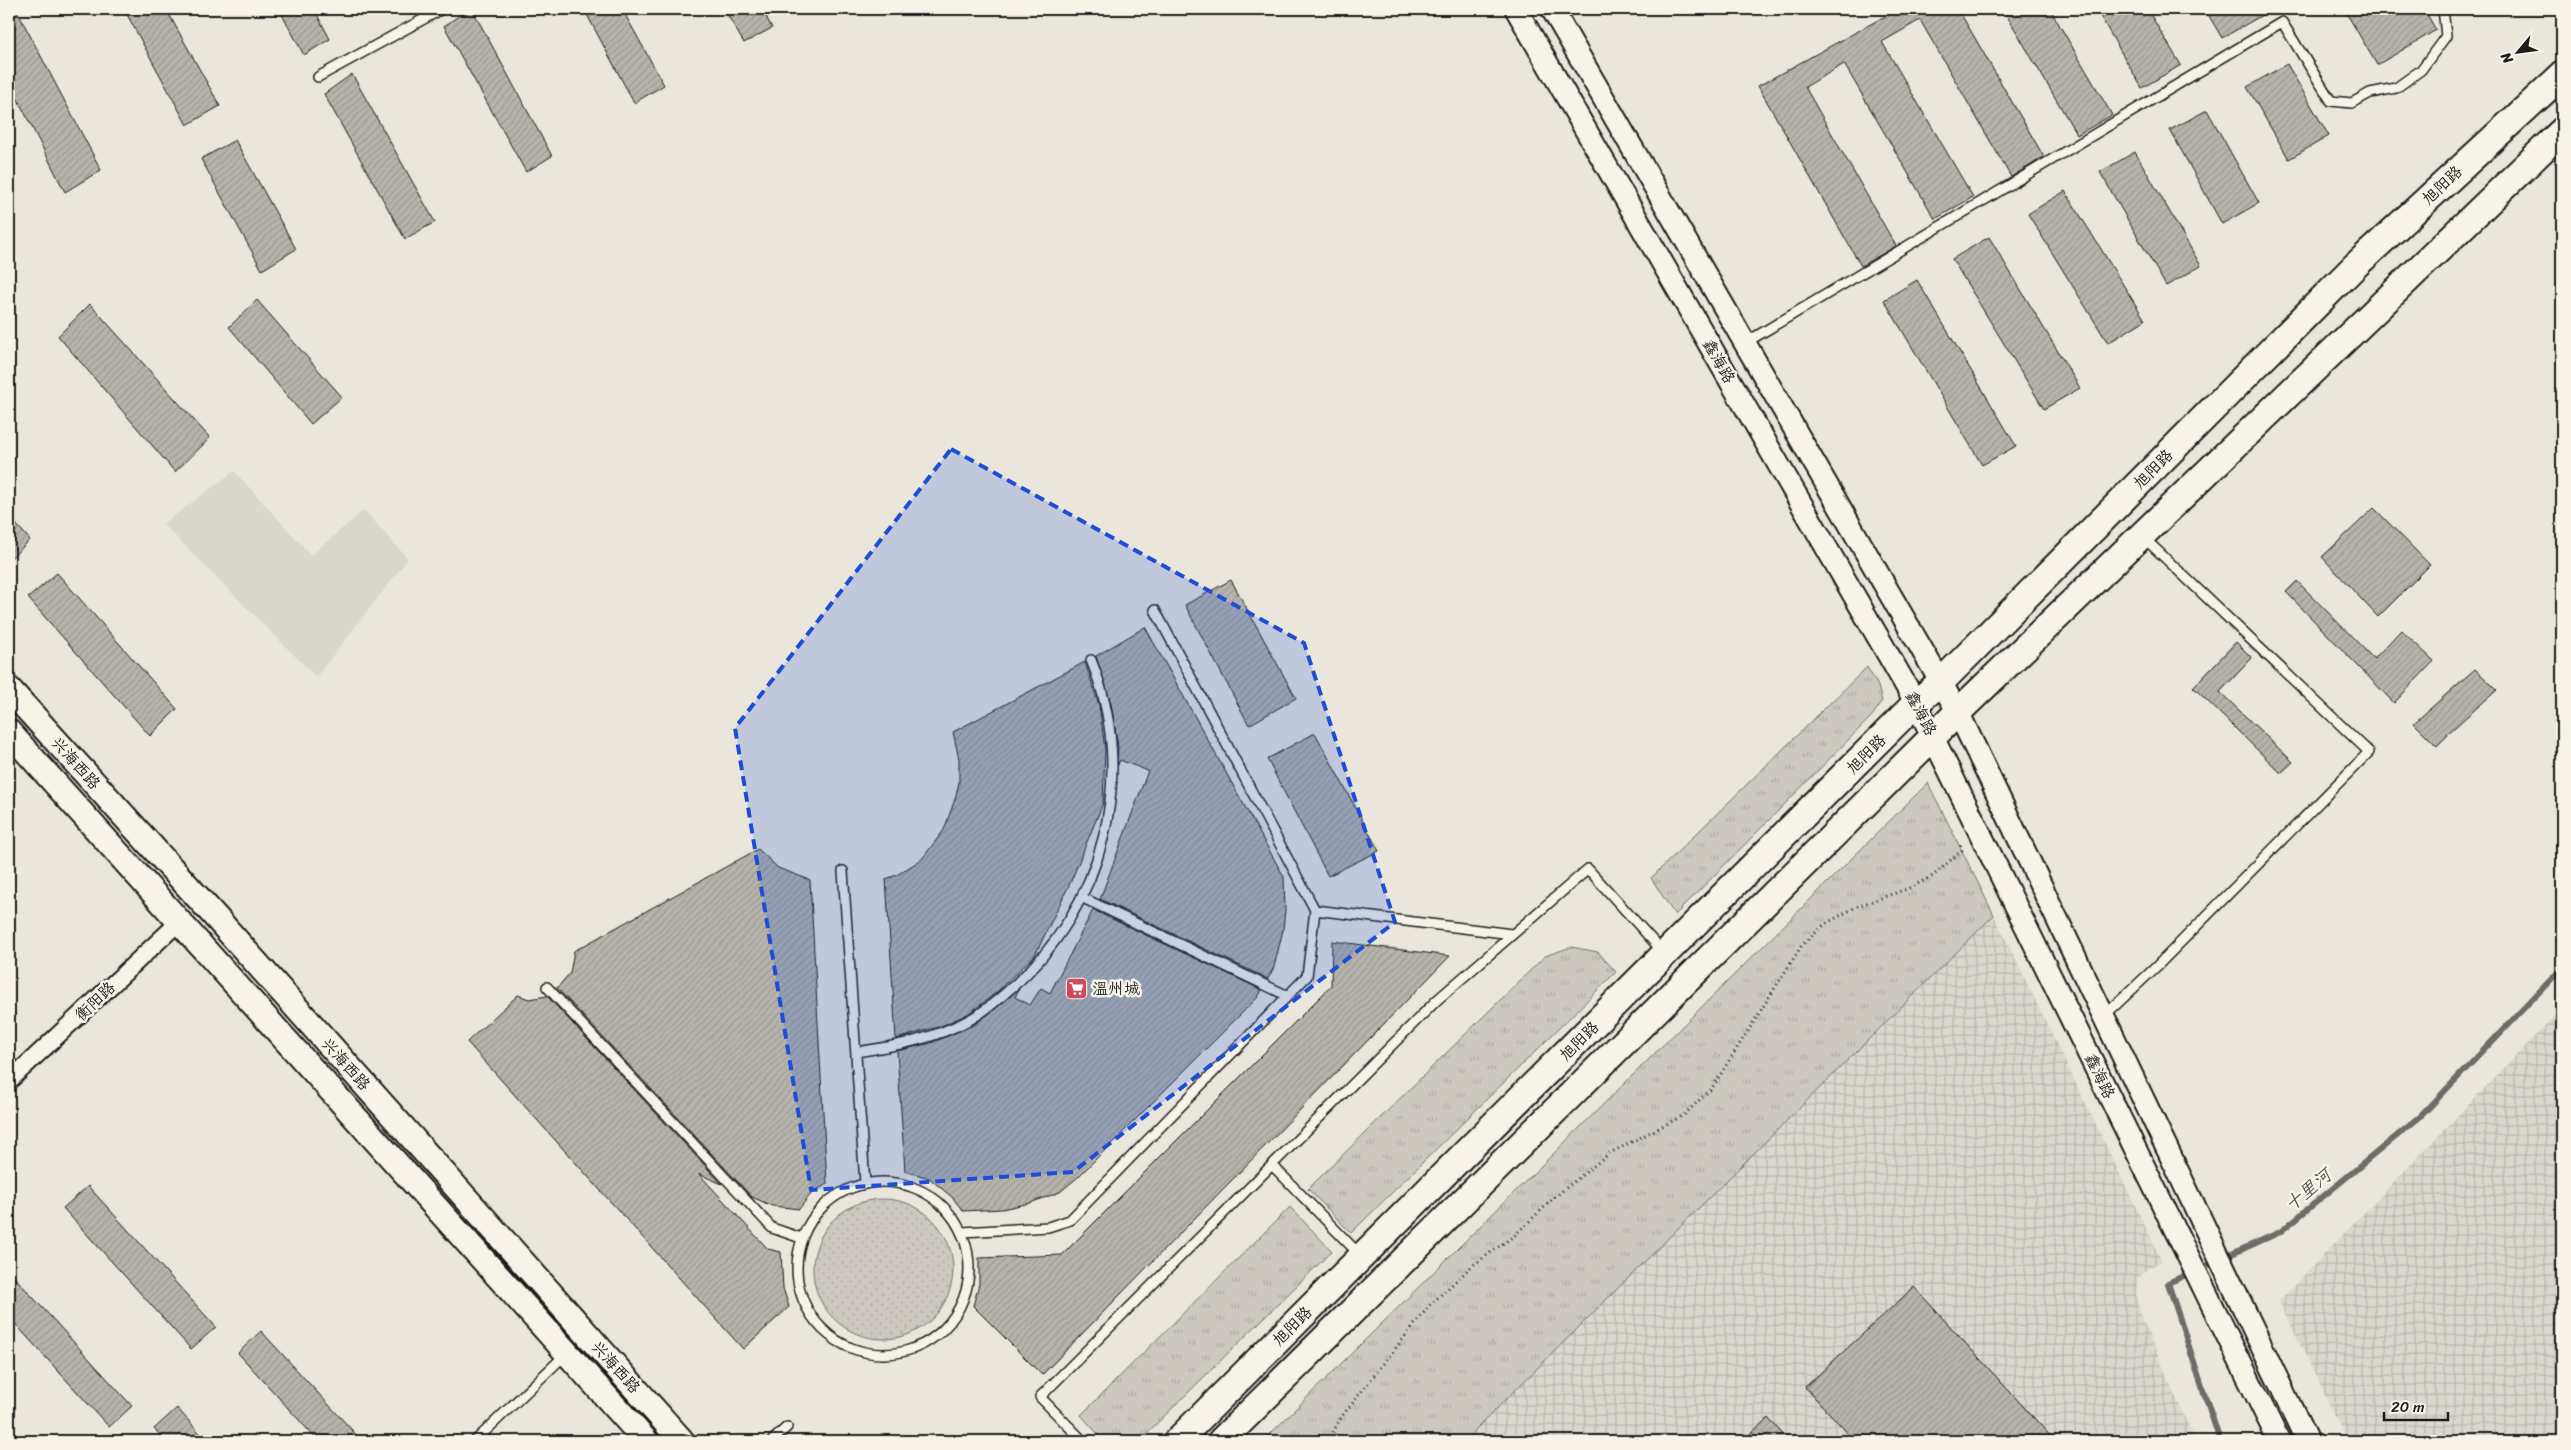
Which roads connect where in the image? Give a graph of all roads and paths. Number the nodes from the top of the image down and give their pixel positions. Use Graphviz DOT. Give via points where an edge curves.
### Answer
graph roads {
  1 [pos="442,9"];
  2 [pos="1516,9"];
  3 [pos="1552,9"];
  4 [pos="2443,9"];
  5 [pos="2562,75"];
  6 [pos="318,77"];
  7 [pos="2562,131"];
  8 [pos="2562,142"];
  9 [pos="2506,185"];
  10 [pos="1745,343"];
  11 [pos="2141,536"];
  12 [pos="1155,610"];
  13 [pos="1091,660"];
  14 [pos="1941,682"];
  15 [pos="9,690"];
  16 [pos="1916,703"];
  17 [pos="1958,712"];
  18 [pos="9,732"];
  19 [pos="1934,736"];
  20 [pos="1959,836"];
  21 [pos="843,871"];
  22 [pos="1083,898"];
  23 [pos="1315,910"];
  24 [pos="180,921"];
  25 [pos="1512,934"];
  26 [pos="1665,955"];
  27 [pos="547,987"];
  28 [pos="1288,996"];
  29 [pos="2104,1016"];
  30 [pos="856,1052"];
  31 [pos="9,1081"];
  32 [pos="1272,1165"];
  33 [pos="865,1182"];
  34 [pos="962,1232"];
  35 [pos="801,1238"];
  36 [pos="1362,1257"];
  37 [pos="567,1353"];
  38 [pos="787,1427"];
  39 [pos="475,1441"];
  40 [pos="646,1441"];
  41 [pos="682,1441"];
  42 [pos="772,1441"];
  43 [pos="1083,1441"];
  44 [pos="1177,1441"];
  45 [pos="1221,1441"];
  46 [pos="1328,1441"];
  47 [pos="2279,1441"];
  48 [pos="2307,1441"];
  1 -- 6 [label="lane"];
  2 -- 16 [label="street, 鑫海路"];
  3 -- 10 [label="street, 鑫海路"];
  4 -- 10 [label="lane" via="2446,36 2421,70 2396,88 2370,93 2352,103 2331,101 2282,22"];
  5 -- 14 [label="main road, 旭阳路" via="2356,265"];
  7 -- 9 [label="main road, 旭阳路"];
  8 -- 9 [label="main road"];
  9 -- 11 [label="main road, 旭阳路"];
  10 -- 14 [label="street, 鑫海路"];
  11 -- 17 [label="main road, 旭阳路"];
  11 -- 29 [label="lane" via="2369,752"];
  12 -- 23 [label="lane"];
  13 -- 22 [label="lane" via="1100,682 1113,765 1106,829"];
  14 -- 16 [label="main road, 旭阳路"];
  14 -- 17 [label="street, 鑫海路"];
  15 -- 41 [label="main road, 兴海西路"];
  16 -- 19 [label="street, 鑫海路"];
  16 -- 26 [label="main road, 旭阳路"];
  17 -- 19 [label="main road, 旭阳路"];
  17 -- 29 [label="street, 鑫海路"];
  18 -- 24 [label="main road, 兴海西路"];
  19 -- 45 [label="main road, 旭阳路"];
  19 -- 47 [label="street, 鑫海路"];
  20 -- 46 [label="path" via="1962,850 1933,876 1858,906 1825,924 1802,945 1712,1088 1684,1115 1610,1153 1514,1235 1472,1266 1430,1305 1342,1416"];
  21 -- 30 [label="lane"];
  22 -- 28 [label="lane"];
  22 -- 30 [label="lane" via="1043,959 973,1018 921,1040"];
  23 -- 25 [label="lane"];
  23 -- 28 [label="lane" via="1307,976"];
  24 -- 31 [label="street, 衡阳路"];
  24 -- 37 [label="main road, 兴海西路"];
  25 -- 26 [label="lane" via="1588,869"];
  25 -- 32 [label="lane" via="1436,1000"];
  26 -- 36 [label="main road, 旭阳路"];
  27 -- 35 [label="lane" via="772,1228"];
  28 -- 34 [label="lane" via="1070,1220 1048,1227"];
  29 -- 48 [label="street, 鑫海路"];
  30 -- 33 [label="lane"];
  32 -- 36 [label="lane"];
  32 -- 43 [label="lane" via="1040,1397"];
  33 -- 34 [label="lane" via="895,1182 923,1191 947,1209"];
  33 -- 35 [label="lane" via="838,1194 815,1213"];
  34 -- 35 [label="lane" via="969,1259 968,1287 958,1313 940,1334 917,1349 890,1355 863,1353 837,1343 815,1323 800,1297 796,1268"];
  36 -- 44 [label="main road, 旭阳路"];
  37 -- 39 [label="lane"];
  37 -- 40 [label="main road, 兴海西路"];
  38 -- 42 [label="lane"];
}
